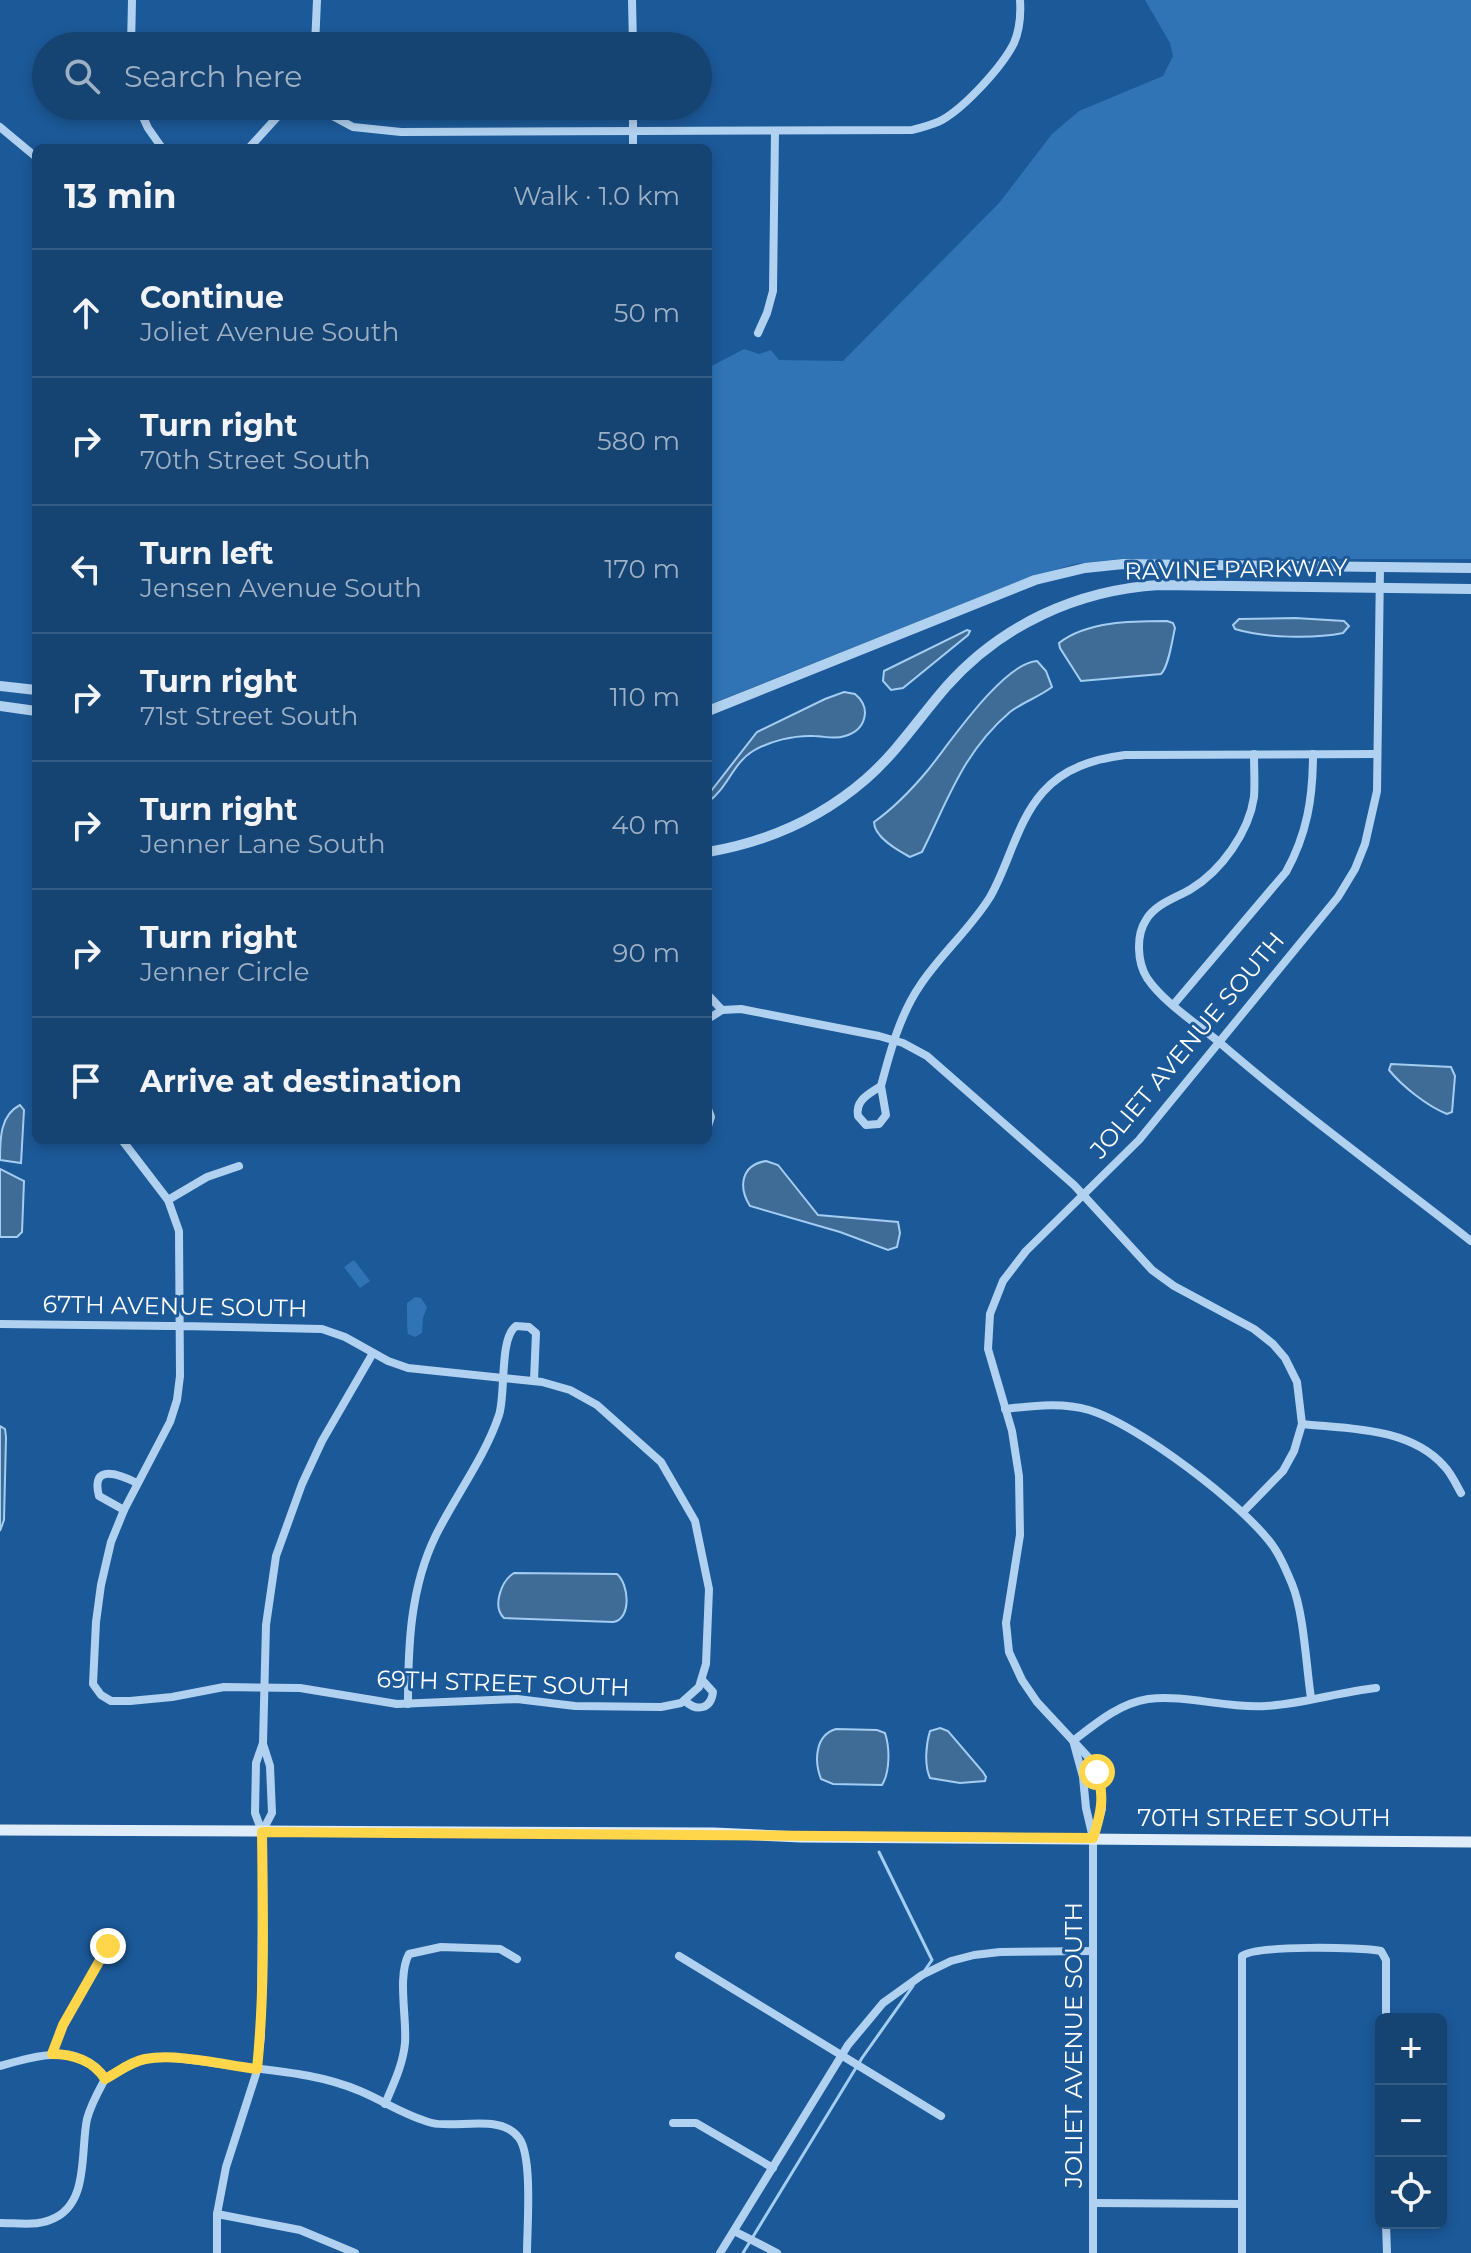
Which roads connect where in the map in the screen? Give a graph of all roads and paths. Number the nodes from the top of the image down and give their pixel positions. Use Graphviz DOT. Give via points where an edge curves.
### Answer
graph roads {
  1 [pos="132,0"];
  2 [pos="317,0"];
  3 [pos="632,0"];
  4 [pos="1020,0"];
  5 [pos="131,32"];
  6 [pos="316,32"];
  7 [pos="633,32"];
  8 [pos="144,120"];
  9 [pos="274,120"];
  10 [pos="336,120"];
  11 [pos="633,120"];
  12 [pos="0,127"];
  13 [pos="633,131"];
  14 [pos="775,131"];
  15 [pos="159,144"];
  16 [pos="253,144"];
  17 [pos="633,144"];
  18 [pos="32,154"];
  19 [pos="758,333"];
  20 [pos="1380,567"];
  21 [pos="1471,568"];
  22 [pos="1379,587"];
  23 [pos="1471,589"];
  24 [pos="0,686"];
  25 [pos="32,690"];
  26 [pos="0,706"];
  27 [pos="712,709"];
  28 [pos="32,710"];
  29 [pos="1254,754"];
  30 [pos="1313,754"];
  31 [pos="1377,754"];
  32 [pos="712,851"];
  33 [pos="712,999"];
  34 [pos="1174,1004"];
  35 [pos="722,1010"];
  36 [pos="712,1016"];
  37 [pos="895,1040"];
  38 [pos="1217,1041"];
  39 [pos="881,1086"];
  40 [pos="125,1144"];
  41 [pos="239,1166"];
  42 [pos="1083,1194"];
  43 [pos="168,1200"];
  44 [pos="1471,1241"];
  45 [pos="0,1324"];
  46 [pos="181,1326"];
  47 [pos="373,1353"];
  48 [pos="504,1377"];
  49 [pos="534,1380"];
  50 [pos="1005,1409"];
  51 [pos="1302,1424"];
  52 [pos="137,1483"];
  53 [pos="1461,1493"];
  54 [pos="124,1510"];
  55 [pos="1243,1512"];
  56 [pos="703,1681"];
  57 [pos="264,1687"];
  58 [pos="1376,1688"];
  59 [pos="1311,1698"];
  60 [pos="685,1701"];
  61 [pos="408,1704"];
  62 [pos="1073,1741"];
  63 [pos="263,1743"];
  64 [pos="0,1830"];
  65 [pos="262,1832"];
  66 [pos="1093,1838"];
  67 [pos="1471,1842"];
  68 [pos="108,1946"];
  69 [pos="1093,1951"];
  70 [pos="679,1956"];
  71 [pos="517,1959"];
  72 [pos="1386,2013"];
  73 [pos="52,2054"];
  74 [pos="841,2056"];
  75 [pos="0,2066"];
  76 [pos="257,2069"];
  77 [pos="105,2079"];
  78 [pos="385,2104"];
  79 [pos="941,2116"];
  80 [pos="673,2123"];
  81 [pos="773,2168"];
  82 [pos="1093,2203"];
  83 [pos="1242,2204"];
  84 [pos="217,2214"];
  85 [pos="0,2223"];
  86 [pos="1386,2229"];
  87 [pos="734,2231"];
  88 [pos="217,2253"];
  89 [pos="355,2253"];
  90 [pos="527,2253"];
  91 [pos="720,2253"];
  92 [pos="777,2253"];
  93 [pos="1093,2253"];
  94 [pos="1242,2253"];
  95 [pos="1387,2253"];
  1 -- 5 [label="street"];
  2 -- 6 [label="street"];
  3 -- 7 [label="street"];
  4 -- 14 [label="street" via="1013,45 983,83 940,121 897,131"];
  8 -- 15 [label="street"];
  9 -- 16 [label="street"];
  10 -- 13 [label="street" via="381,131"];
  11 -- 13 [label="street"];
  12 -- 18 [label="street"];
  13 -- 14 [label="street"];
  13 -- 17 [label="street"];
  14 -- 19 [label="street" via="773,291"];
  20 -- 21 [label="street, RAVINE PARKWAY"];
  20 -- 22 [label="street, JOLIET AVENUE SOUTH"];
  20 -- 27 [label="street, RAVINE PARKWAY" via="1132,564 1070,571 1035,580"];
  22 -- 23 [label="street, RAVINE PARKWAY"];
  22 -- 31 [label="street, JOLIET AVENUE SOUTH"];
  22 -- 32 [label="street, RAVINE PARKWAY" via="1159,585 1073,601 1024,624 979,655 880,766 837,801 777,833"];
  24 -- 25 [label="street"];
  26 -- 28 [label="street"];
  29 -- 30 [label="street"];
  29 -- 34 [label="street" via="1252,808 1234,845 1207,877 1152,913 1141,932 1142,968"];
  29 -- 37 [label="street" via="1115,756 1056,780 1032,808 989,898 919,987"];
  30 -- 31 [label="street"];
  30 -- 34 [label="street" via="1309,815 1286,872"];
  31 -- 38 [label="street, JOLIET AVENUE SOUTH" via="1372,818 1355,869 1338,897"];
  33 -- 35 [label="street"];
  34 -- 38 [label="street"];
  35 -- 36 [label="street"];
  35 -- 37 [label="street" via="741,1009"];
  37 -- 39 [label="street"];
  37 -- 42 [label="street" via="934,1061"];
  38 -- 42 [label="street, JOLIET AVENUE SOUTH" via="1139,1140"];
  38 -- 44 [label="street"];
  39 -- 39 [label="street" via="858,1106 866,1125 879,1124 886,1115"];
  40 -- 43 [label="street"];
  41 -- 43 [label="street"];
  42 -- 50 [label="street, JOLIET AVENUE SOUTH" via="1026,1251 1003,1281 990,1314 988,1349"];
  42 -- 51 [label="street" via="1162,1278 1273,1344 1297,1382"];
  43 -- 46 [label="street" via="181,1240"];
  45 -- 46 [label="street, 67TH AVENUE SOUTH"];
  46 -- 47 [label="street, 67TH AVENUE SOUTH" via="313,1328 338,1334"];
  46 -- 52 [label="street" via="177,1400"];
  47 -- 48 [label="street, 67TH AVENUE SOUTH" via="415,1370"];
  47 -- 57 [label="street" via="322,1441 289,1516 270,1588"];
  48 -- 49 [label="street, 67TH AVENUE SOUTH"];
  48 -- 49 [label="street" via="509,1333 523,1326 537,1336"];
  48 -- 61 [label="street" via="501,1411 491,1437 426,1556 409,1637"];
  49 -- 56 [label="street, 67TH AVENUE SOUTH" via="597,1405 661,1462 679,1490 695,1521 709,1589"];
  50 -- 55 [label="street" via="1065,1406 1115,1419"];
  50 -- 62 [label="street, JOLIET AVENUE SOUTH" via="1019,1476 1020,1535 1006,1623 1009,1652 1037,1702"];
  51 -- 53 [label="street" via="1402,1438 1443,1464"];
  51 -- 55 [label="street" via="1283,1471"];
  52 -- 54 [label="street"];
  52 -- 54 [label="street" via="115,1472 99,1480 99,1496"];
  54 -- 57 [label="street, 69TH STREET SOUTH" via="104,1570 96,1622 93,1684 101,1695 130,1701 224,1687"];
  55 -- 59 [label="street" via="1274,1547 1294,1588"];
  56 -- 60 [label="street"];
  56 -- 60 [label="street, 67TH AVENUE SOUTH" via="713,1692 710,1703 697,1708"];
  57 -- 61 [label="street, 69TH STREET SOUTH" via="307,1688"];
  57 -- 63 [label="street"];
  58 -- 59 [label="street"];
  59 -- 62 [label="street" via="1233,1707 1148,1699 1100,1720"];
  60 -- 61 [label="street, 69TH STREET SOUTH" via="668,1707 517,1699"];
  62 -- 66 [label="street, JOLIET AVENUE SOUTH"];
  62 -- 66 [label="street, JOLIET AVENUE SOUTH" via="1090,1759 1101,1787 1102,1809"];
  63 -- 65 [label="street" via="256,1763 255,1813"];
  63 -- 65 [label="street" via="270,1766 272,1813"];
  64 -- 65 [label="main road, 70TH STREET SOUTH"];
  65 -- 66 [label="main road, 70TH STREET SOUTH"];
  65 -- 76 [label="street"];
  66 -- 67 [label="main road, 70TH STREET SOUTH"];
  66 -- 69 [label="street, JOLIET AVENUE SOUTH"];
  68 -- 73 [label="street"];
  69 -- 74 [label="street" via="1000,1952 951,1961 883,2003"];
  69 -- 82 [label="street, JOLIET AVENUE SOUTH"];
  70 -- 74 [label="street"];
  71 -- 78 [label="street" via="500,1949 441,1947 409,1954 404,1966 405,2043"];
  72 -- 83 [label="street" via="1381,1951 1273,1949 1242,1956"];
  73 -- 75 [label="street"];
  73 -- 77 [label="street" via="82,2058"];
  74 -- 79 [label="street"];
  74 -- 81 [label="street"];
  76 -- 77 [label="street" via="146,2059"];
  76 -- 78 [label="street" via="331,2081"];
  76 -- 84 [label="street"];
  77 -- 85 [label="street" via="87,2120 80,2185 71,2204 51,2220"];
  78 -- 90 [label="street" via="412,2118 495,2125 519,2138 527,2162"];
  80 -- 81 [label="street" via="696,2123"];
  81 -- 87 [label="street"];
  82 -- 83 [label="street"];
  82 -- 93 [label="street, JOLIET AVENUE SOUTH"];
  83 -- 94 [label="street"];
  84 -- 88 [label="street"];
  84 -- 89 [label="street" via="300,2230"];
  86 -- 95 [label="street"];
  87 -- 91 [label="street"];
  87 -- 92 [label="street"];
}
